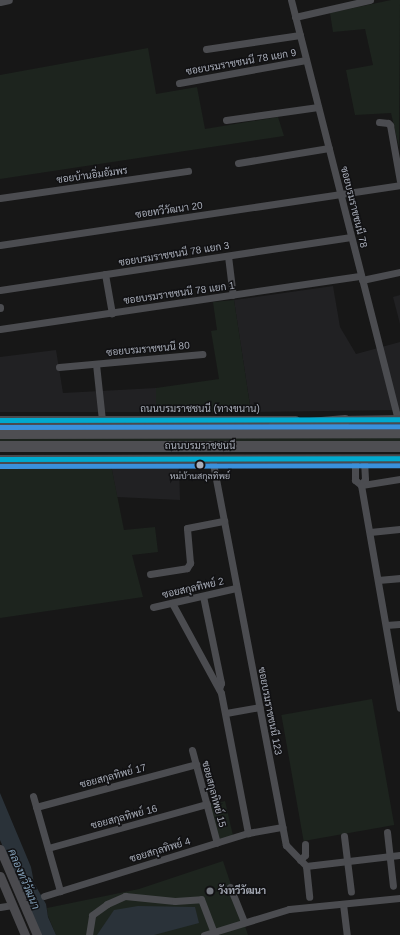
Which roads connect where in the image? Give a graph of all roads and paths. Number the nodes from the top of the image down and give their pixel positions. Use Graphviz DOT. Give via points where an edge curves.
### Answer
graph roads {
  1 [pos="9,0"];
  2 [pos="291,0"];
  3 [pos="370,0"];
  4 [pos="0,2"];
  5 [pos="295,17"];
  6 [pos="300,35"];
  7 [pos="206,49"];
  8 [pos="306,60"];
  9 [pos="179,83"];
  10 [pos="318,107"];
  11 [pos="226,120"];
  12 [pos="379,122"];
  13 [pos="329,148"];
  14 [pos="238,163"];
  15 [pos="188,170"];
  16 [pos="400,181"];
  17 [pos="400,185"];
  18 [pos="340,194"];
  19 [pos="0,198"];
  20 [pos="351,237"];
  21 [pos="0,245"];
  22 [pos="228,256"];
  23 [pos="400,272"];
  24 [pos="105,274"];
  25 [pos="362,278"];
  26 [pos="0,290"];
  27 [pos="233,295"];
  28 [pos="112,313"];
  29 [pos="0,329"];
  30 [pos="202,354"];
  31 [pos="96,364"];
  32 [pos="59,367"];
  33 [pos="399,419"];
  34 [pos="0,420"];
  35 [pos="102,420"];
  36 [pos="345,420"];
  37 [pos="205,432"];
  38 [pos="400,432"];
  39 [pos="0,433"];
  40 [pos="0,446"];
  41 [pos="400,446"];
  42 [pos="212,458"];
  43 [pos="360,458"];
  44 [pos="400,458"];
  45 [pos="0,459"];
  46 [pos="400,479"];
  47 [pos="361,485"];
  48 [pos="224,521"];
  49 [pos="400,529"];
  50 [pos="370,532"];
  51 [pos="150,574"];
  52 [pos="400,578"];
  53 [pos="378,580"];
  54 [pos="236,588"];
  55 [pos="202,596"];
  56 [pos="172,603"];
  57 [pos="153,607"];
  58 [pos="400,624"];
  59 [pos="386,625"];
  60 [pos="397,671"];
  61 [pos="219,689"];
  62 [pos="258,707"];
  63 [pos="400,708"];
  64 [pos="226,713"];
  65 [pos="192,750"];
  66 [pos="196,764"];
  67 [pos="32,796"];
  68 [pos="207,804"];
  69 [pos="36,807"];
  70 [pos="282,827"];
  71 [pos="387,832"];
  72 [pos="248,833"];
  73 [pos="344,836"];
  74 [pos="217,843"];
  75 [pos="305,844"];
  76 [pos="48,848"];
  77 [pos="0,849"];
  78 [pos="400,855"];
  79 [pos="390,856"];
  80 [pos="300,860"];
  81 [pos="346,861"];
  82 [pos="306,866"];
  83 [pos="0,876"];
  84 [pos="394,886"];
  85 [pos="230,887"];
  86 [pos="60,891"];
  87 [pos="350,892"];
  88 [pos="44,896"];
  89 [pos="309,897"];
  90 [pos="400,898"];
  91 [pos="12,904"];
  92 [pos="343,904"];
  93 [pos="0,907"];
  94 [pos="244,922"];
  95 [pos="214,933"];
  96 [pos="25,935"];
  97 [pos="37,935"];
  98 [pos="89,935"];
  99 [pos="204,935"];
  100 [pos="347,935"];
  1 -- 4 [label="street"];
  2 -- 5 [label="street, ซอยบรมราชชนนี 78"];
  3 -- 5 [label="street"];
  5 -- 6 [label="street, ซอยบรมราชชนนี 78"];
  6 -- 7 [label="street"];
  6 -- 8 [label="street, ซอยบรมราชชนนี 78"];
  8 -- 9 [label="street, ซอยบรมราชชนนี 78 แยก 9"];
  8 -- 10 [label="street, ซอยบรมราชชนนี 78"];
  10 -- 11 [label="street"];
  10 -- 13 [label="street, ซอยบรมราชชนนี 78"];
  12 -- 16 [label="street" via="390,125"];
  13 -- 14 [label="street"];
  13 -- 18 [label="street, ซอยบรมราชชนนี 78"];
  15 -- 19 [label="street, ซอยบ้านอิ่มอัมพร"];
  17 -- 18 [label="street, ซอยทวีวัฒนา 20"];
  18 -- 20 [label="street, ซอยบรมราชชนนี 78"];
  18 -- 21 [label="street, ซอยทวีวัฒนา 20"];
  20 -- 22 [label="street, ซอยบรมราชชนนี 78 แยก 3"];
  20 -- 25 [label="street, ซอยบรมราชชนนี 78"];
  22 -- 24 [label="street, ซอยบรมราชชนนี 78 แยก 3"];
  22 -- 27 [label="street"];
  23 -- 25 [label="street, ซอยบรมราชชนนี 78 แยก 1"];
  24 -- 26 [label="street, ซอยบรมราชชนนี 78 แยก 3"];
  24 -- 28 [label="street"];
  25 -- 27 [label="street, ซอยบรมราชชนนี 78 แยก 1"];
  25 -- 33 [label="street, ซอยบรมราชชนนี 78"];
  27 -- 28 [label="street, ซอยบรมราชชนนี 78 แยก 1"];
  28 -- 29 [label="street, ซอยบรมราชชนนี 78 แยก 1"];
  30 -- 31 [label="street, ซอยบรมราชชนนี 80"];
  31 -- 32 [label="street, ซอยบรมราชชนนี 80"];
  31 -- 35 [label="street, ซอยบรมราชชนนี 80"];
  33 -- 36 [label="main road, ถนนบรมราชชนนี (ทางขนาน)"];
  34 -- 35 [label="main road, ถนนบรมราชชนนี (ทางขนาน)"];
  35 -- 36 [label="main road, ถนนบรมราชชนนี (ทางขนาน)"];
  36 -- 37 [label="highway"];
  37 -- 38 [label="highway, ถนนบรมราชชนนี"];
  37 -- 39 [label="highway, ถนนบรมราชชนนี"];
  40 -- 41 [label="highway, ถนนบรมราชชนนี"];
  42 -- 43 [label="main road"];
  42 -- 45 [label="main road"];
  42 -- 48 [label="street, ซอยบรมราชชนนี 123"];
  43 -- 44 [label="main road"];
  43 -- 47 [label="street" via="365,479"];
  46 -- 47 [label="street"];
  47 -- 50 [label="street"];
  48 -- 51 [label="street" via="187,528 190,563 187,568"];
  48 -- 54 [label="street, ซอยบรมราชชนนี 123"];
  49 -- 50 [label="street"];
  50 -- 53 [label="street"];
  52 -- 53 [label="street"];
  53 -- 59 [label="street"];
  54 -- 55 [label="street, ซอยสกุลทิพย์ 2"];
  54 -- 62 [label="street, ซอยบรมราชชนนี 123"];
  55 -- 56 [label="street, ซอยสกุลทิพย์ 2"];
  55 -- 61 [label="street" via="221,684"];
  56 -- 57 [label="street, ซอยสกุลทิพย์ 2"];
  56 -- 61 [label="street"];
  58 -- 59 [label="street"];
  59 -- 60 [label="street"];
  60 -- 63 [label="street"];
  61 -- 64 [label="street"];
  62 -- 64 [label="street"];
  62 -- 70 [label="street, ซอยบรมราชชนนี 123"];
  64 -- 72 [label="street"];
  65 -- 66 [label="street, ซอยสกุลทิพย์ 15"];
  66 -- 68 [label="street, ซอยสกุลทิพย์ 15"];
  66 -- 69 [label="street, ซอยสกุลทิพย์ 17"];
  67 -- 69 [label="street"];
  68 -- 74 [label="street, ซอยสกุลทิพย์ 15"];
  68 -- 76 [label="street, ซอยสกุลทิพย์ 16"];
  69 -- 76 [label="street"];
  70 -- 72 [label="street, ซอยสกุลทิพย์ 4"];
  70 -- 80 [label="street, ซอยบรมราชชนนี 123" via="286,845"];
  71 -- 79 [label="street"];
  72 -- 74 [label="street, ซอยสกุลทิพย์ 4"];
  73 -- 81 [label="street"];
  74 -- 86 [label="street, ซอยสกุลทิพย์ 4"];
  75 -- 80 [label="street" via="305,854"];
  76 -- 86 [label="street"];
  77 -- 97 [label="main road"];
  78 -- 79 [label="street"];
  79 -- 81 [label="street"];
  79 -- 84 [label="street"];
  80 -- 82 [label="street, ซอยบรมราชชนนี 123"];
  81 -- 82 [label="street"];
  81 -- 87 [label="street"];
  82 -- 89 [label="street"];
  83 -- 91 [label="main road"];
  85 -- 94 [label="street"];
  86 -- 88 [label="street, ซอยสกุลทิพย์ 4"];
  90 -- 92 [label="street"];
  91 -- 93 [label="street"];
  91 -- 96 [label="main road"];
  92 -- 94 [label="street" via="289,909"];
  92 -- 100 [label="street"];
  94 -- 95 [label="street"];
  95 -- 98 [label="street" via="201,899 175,901 125,896 107,904 92,915"];
  95 -- 99 [label="street"];
}
